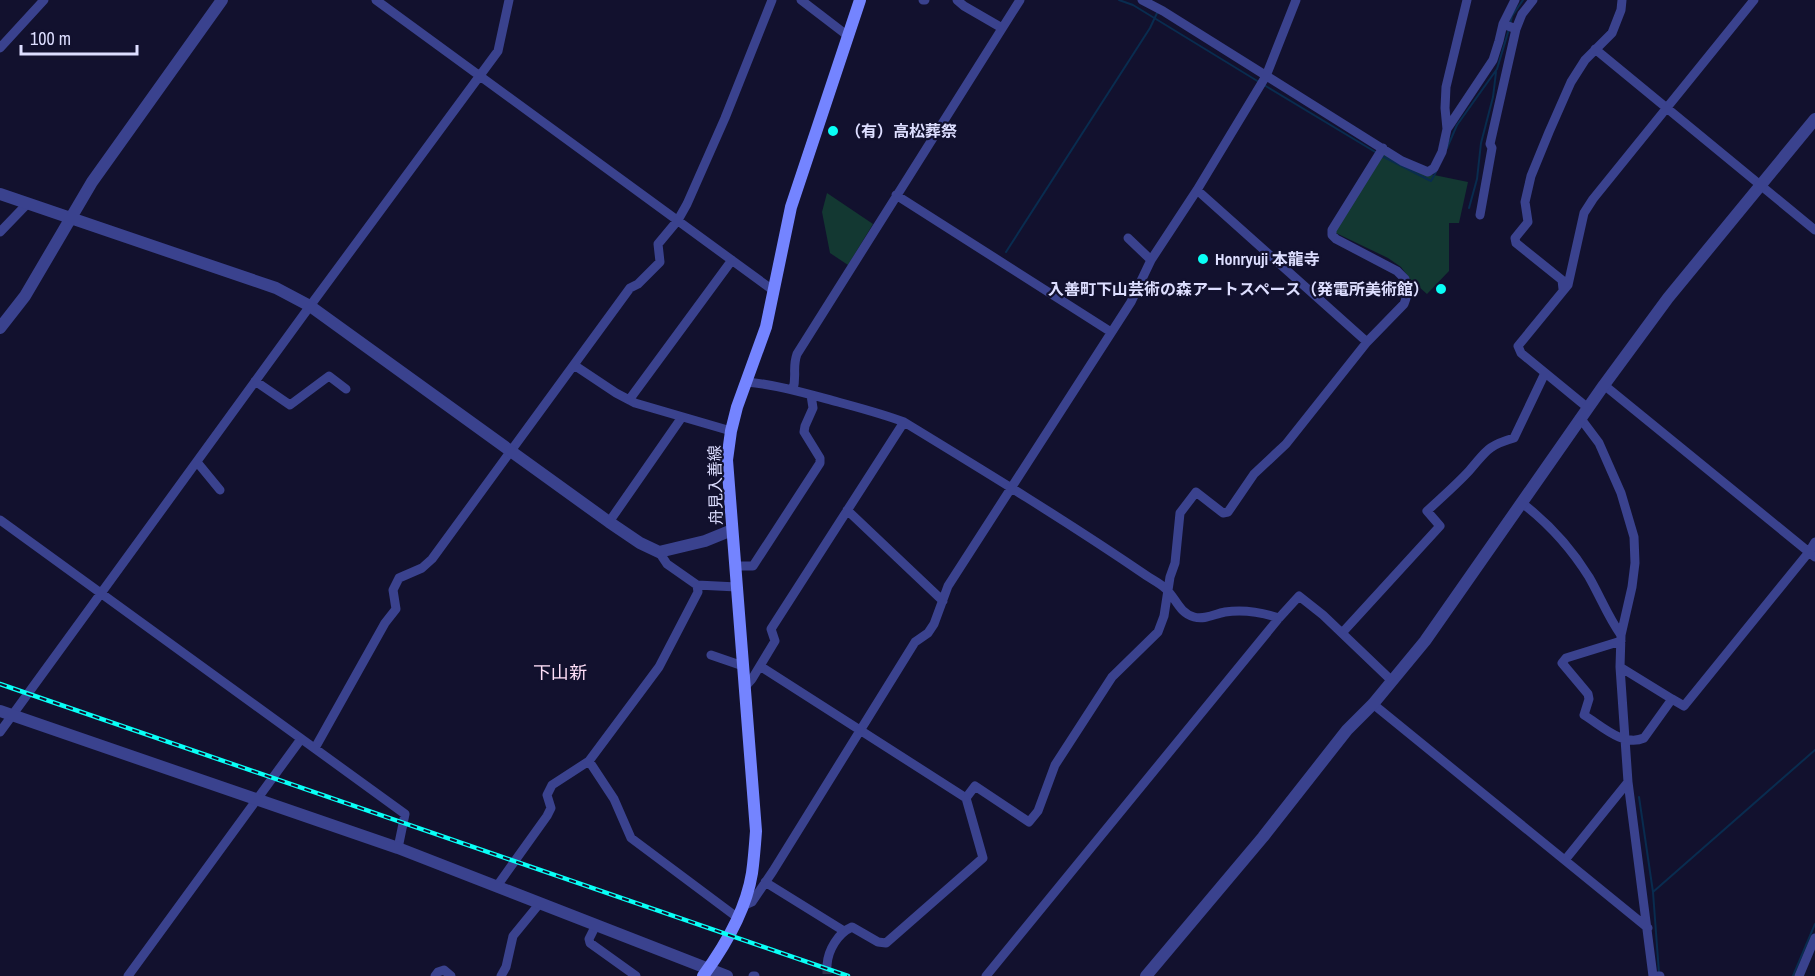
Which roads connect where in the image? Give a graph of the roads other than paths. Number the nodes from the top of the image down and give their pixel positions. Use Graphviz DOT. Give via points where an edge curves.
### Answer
graph roads {
  1 [pos="44,0"];
  2 [pos="222,0"];
  3 [pos="376,0"];
  4 [pos="509,0"];
  5 [pos="772,0"];
  6 [pos="801,0"];
  7 [pos="860,0"];
  8 [pos="957,0"];
  9 [pos="1020,0"];
  10 [pos="1142,0"];
  11 [pos="1296,0"];
  12 [pos="1467,0"];
  13 [pos="1515,0"];
  14 [pos="1533,0"];
  15 [pos="1623,0"];
  16 [pos="1754,0"];
  17 [pos="1503,24"];
  18 [pos="1002,28"];
  19 [pos="1516,30"];
  20 [pos="848,36"];
  21 [pos="0,48"];
  22 [pos="1595,49"];
  23 [pos="478,76"];
  24 [pos="1266,76"];
  25 [pos="1667,107"];
  26 [pos="1815,119"];
  27 [pos="1447,129"];
  28 [pos="1383,148"];
  29 [pos="1760,186"];
  30 [pos="1197,190"];
  31 [pos="0,194"];
  32 [pos="896,195"];
  33 [pos="28,203"];
  34 [pos="1480,215"];
  35 [pos="70,217"];
  36 [pos="678,220"];
  37 [pos="1815,230"];
  38 [pos="0,232"];
  39 [pos="1128,238"];
  40 [pos="732,260"];
  41 [pos="1151,260"];
  42 [pos="1563,289"];
  43 [pos="774,291"];
  44 [pos="310,306"];
  45 [pos="0,326"];
  46 [pos="1111,332"];
  47 [pos="1367,342"];
  48 [pos="574,365"];
  49 [pos="1545,373"];
  50 [pos="255,381"];
  51 [pos="747,382"];
  52 [pos="1604,385"];
  53 [pos="346,389"];
  54 [pos="793,390"];
  55 [pos="811,395"];
  56 [pos="629,400"];
  57 [pos="1588,408"];
  58 [pos="682,417"];
  59 [pos="1581,419"];
  60 [pos="904,422"];
  61 [pos="731,431"];
  62 [pos="511,450"];
  63 [pos="197,462"];
  64 [pos="1010,487"];
  65 [pos="220,490"];
  66 [pos="1522,503"];
  67 [pos="847,510"];
  68 [pos="0,520"];
  69 [pos="609,522"];
  70 [pos="732,530"];
  71 [pos="1815,542"];
  72 [pos="658,552"];
  73 [pos="1812,555"];
  74 [pos="735,566"];
  75 [pos="697,585"];
  76 [pos="736,587"];
  77 [pos="1167,589"];
  78 [pos="102,594"];
  79 [pos="943,601"];
  80 [pos="1279,618"];
  81 [pos="1342,633"];
  82 [pos="1621,638"];
  83 [pos="711,655"];
  84 [pos="743,666"];
  85 [pos="760,666"];
  86 [pos="1620,668"];
  87 [pos="1392,681"];
  88 [pos="744,688"];
  89 [pos="1672,699"];
  90 [pos="1373,704"];
  91 [pos="6,713"];
  92 [pos="860,729"];
  93 [pos="0,732"];
  94 [pos="301,739"];
  95 [pos="1625,741"];
  96 [pos="315,748"];
  97 [pos="590,760"];
  98 [pos="1629,782"];
  99 [pos="966,798"];
  100 [pos="257,799"];
  101 [pos="399,848"];
  102 [pos="1565,860"];
  103 [pos="765,882"];
  104 [pos="497,886"];
  105 [pos="540,903"];
  106 [pos="741,912"];
  107 [pos="596,925"];
  108 [pos="1648,928"];
  109 [pos="844,931"];
  110 [pos="1815,938"];
  111 [pos="826,965"];
  112 [pos="706,973"];
  113 [pos="128,976"];
  114 [pos="435,976"];
  115 [pos="451,976"];
  116 [pos="501,976"];
  117 [pos="636,976"];
  118 [pos="727,976"];
  119 [pos="986,976"];
  120 [pos="1146,976"];
  121 [pos="1660,976"];
  122 [pos="1799,976"];
  1 -- 21 [label="street"];
  2 -- 35 [label="street" via="102,166"];
  3 -- 23 [label="street"];
  4 -- 23 [label="street" via="498,51"];
  5 -- 36 [label="street" via="725,118"];
  6 -- 20 [label="street"];
  7 -- 20 [label="main road, 舟見入善線"];
  8 -- 18 [label="street"];
  9 -- 18 [label="street"];
  10 -- 24 [label="street"];
  11 -- 24 [label="street"];
  12 -- 27 [label="street" via="1446,87"];
  13 -- 17 [label="street"];
  14 -- 19 [label="street"];
  15 -- 22 [label="street" via="1612,33"];
  16 -- 25 [label="street"];
  17 -- 19 [label="street"];
  17 -- 27 [label="street" via="1493,60"];
  18 -- 32 [label="street"];
  19 -- 34 [label="street" via="1490,144"];
  20 -- 43 [label="main road, 舟見入善線" via="791,207"];
  22 -- 25 [label="street"];
  22 -- 42 [label="street" via="1571,82 1549,132 1531,176 1525,202 1528,222 1515,238 1516,243 1562,280"];
  23 -- 36 [label="street"];
  23 -- 44 [label="street"];
  24 -- 28 [label="street"];
  24 -- 30 [label="street"];
  25 -- 29 [label="street"];
  25 -- 42 [label="street" via="1584,213 1568,285"];
  26 -- 29 [label="street"];
  27 -- 28 [label="street" via="1442,152 1428,172"];
  28 -- 47 [label="street" via="1332,230 1336,239 1397,271 1409,290 1404,303"];
  29 -- 37 [label="street"];
  29 -- 52 [label="street" via="1668,298"];
  30 -- 41 [label="street"];
  30 -- 47 [label="street"];
  31 -- 33 [label="street"];
  32 -- 46 [label="street"];
  32 -- 54 [label="street" via="797,354"];
  33 -- 35 [label="street"];
  33 -- 38 [label="street"];
  35 -- 44 [label="street" via="276,288"];
  35 -- 45 [label="street" via="25,296"];
  36 -- 40 [label="street"];
  36 -- 48 [label="street" via="658,244 660,262 630,288"];
  39 -- 41 [label="street"];
  40 -- 43 [label="street"];
  40 -- 56 [label="street"];
  41 -- 46 [label="street"];
  42 -- 49 [label="street" via="1518,346"];
  43 -- 51 [label="main road, 舟見入善線"];
  44 -- 50 [label="street"];
  44 -- 62 [label="street"];
  46 -- 64 [label="street"];
  47 -- 77 [label="street" via="1286,444 1254,474 1228,512 1223,513 1196,492 1180,513 1175,562"];
  48 -- 56 [label="street"];
  48 -- 62 [label="street"];
  49 -- 57 [label="street"];
  49 -- 81 [label="street" via="1514,438 1483,453 1427,511 1440,526"];
  50 -- 53 [label="street" via="290,405 329,376"];
  50 -- 63 [label="street"];
  51 -- 54 [label="street"];
  51 -- 61 [label="main road, 舟見入善線"];
  52 -- 57 [label="street"];
  52 -- 73 [label="street"];
  54 -- 55 [label="street"];
  55 -- 60 [label="street"];
  55 -- 74 [label="street" via="813,408 804,432 820,463 753,566"];
  56 -- 58 [label="street"];
  57 -- 59 [label="street"];
  58 -- 61 [label="street"];
  58 -- 69 [label="street"];
  59 -- 66 [label="street"];
  59 -- 82 [label="street" via="1599,443 1621,493 1634,537 1632,587"];
  60 -- 64 [label="street"];
  60 -- 67 [label="street"];
  61 -- 70 [label="main road, 舟見入善線" via="727,460"];
  62 -- 69 [label="street"];
  62 -- 96 [label="street" via="432,559 399,578 393,590 396,609"];
  63 -- 65 [label="street"];
  63 -- 78 [label="street"];
  64 -- 77 [label="street"];
  64 -- 79 [label="street" via="948,586"];
  66 -- 82 [label="street" via="1543,519 1569,549"];
  66 -- 87 [label="street"];
  67 -- 79 [label="street"];
  67 -- 85 [label="street" via="771,629 775,641"];
  68 -- 78 [label="street"];
  69 -- 72 [label="street"];
  70 -- 72 [label="street"];
  70 -- 74 [label="main road, 舟見入善線"];
  71 -- 73 [label="street"];
  72 -- 75 [label="street" via="667,564"];
  73 -- 89 [label="street" via="1684,706"];
  74 -- 76 [label="main road, 舟見入善線"];
  75 -- 76 [label="street"];
  75 -- 97 [label="street" via="698,592 659,667"];
  76 -- 84 [label="main road, 舟見入善線"];
  77 -- 80 [label="street" via="1182,611 1192,617 1248,611"];
  77 -- 99 [label="street" via="1158,632 1112,677 1055,765 1038,811 1029,822 975,786"];
  78 -- 91 [label="street"];
  78 -- 94 [label="street"];
  79 -- 92 [label="street" via="934,624 915,642"];
  80 -- 81 [label="street" via="1299,596"];
  80 -- 119 [label="street"];
  81 -- 87 [label="street"];
  82 -- 86 [label="street"];
  82 -- 95 [label="street" via="1566,658 1562,663 1588,694 1584,715"];
  83 -- 84 [label="street"];
  84 -- 88 [label="main road, 舟見入善線"];
  85 -- 88 [label="street"];
  85 -- 92 [label="street"];
  86 -- 89 [label="street"];
  86 -- 95 [label="street"];
  87 -- 90 [label="street"];
  88 -- 106 [label="main road, 舟見入善線" via="756,831 752,875"];
  89 -- 95 [label="street" via="1644,738"];
  90 -- 102 [label="street"];
  90 -- 120 [label="street" via="1347,730"];
  91 -- 93 [label="street"];
  91 -- 100 [label="street"];
  92 -- 99 [label="street"];
  92 -- 103 [label="street"];
  94 -- 96 [label="street"];
  94 -- 100 [label="street"];
  95 -- 98 [label="street"];
  96 -- 101 [label="street" via="405,814"];
  97 -- 104 [label="street" via="552,785 547,795 551,808 547,816"];
  97 -- 106 [label="street" via="614,799 630,838"];
  98 -- 102 [label="street"];
  98 -- 108 [label="street"];
  99 -- 109 [label="street" via="982,858 886,943 852,927"];
  100 -- 101 [label="street"];
  100 -- 113 [label="street"];
  101 -- 104 [label="street"];
  102 -- 108 [label="street"];
  103 -- 106 [label="street"];
  103 -- 109 [label="street"];
  104 -- 105 [label="street"];
  105 -- 107 [label="street"];
  105 -- 116 [label="street" via="513,936"];
  106 -- 112 [label="main road, 舟見入善線"];
  107 -- 112 [label="street"];
  107 -- 117 [label="street" via="590,943"];
  108 -- 121 [label="street" via="1653,976"];
  109 -- 111 [label="street" via="827,955"];
  110 -- 122 [label="street"];
  112 -- 118 [label="street"];
  114 -- 115 [label="street" via="444,970"];
}
